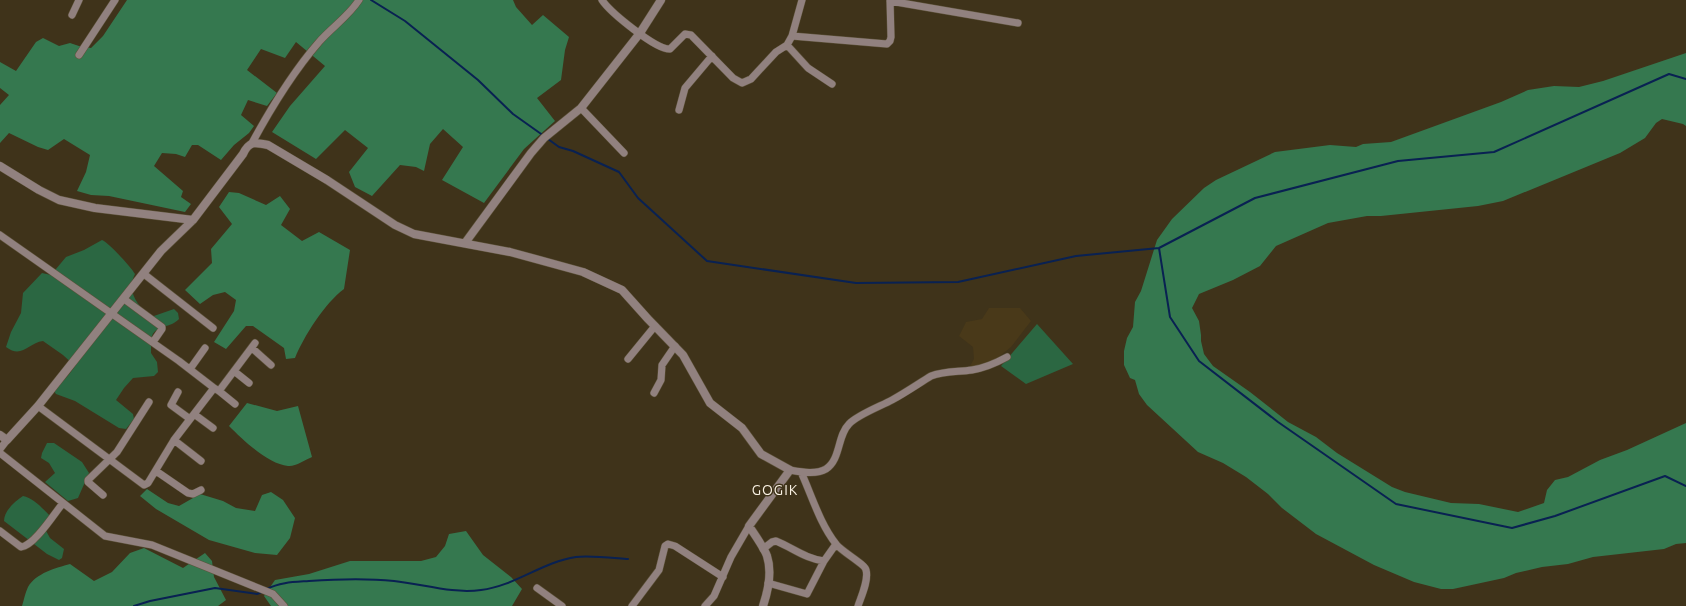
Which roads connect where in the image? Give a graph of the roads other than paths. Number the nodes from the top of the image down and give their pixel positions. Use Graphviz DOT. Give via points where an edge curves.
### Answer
graph roads {
  1 [pos="79,0"];
  2 [pos="115,0"];
  3 [pos="602,0"];
  4 [pos="661,0"];
  5 [pos="802,0"];
  6 [pos="890,0"];
  7 [pos="358,2"];
  8 [pos="72,15"];
  9 [pos="1018,23"];
  10 [pos="640,33"];
  11 [pos="792,36"];
  12 [pos="787,45"];
  13 [pos="79,54"];
  14 [pos="712,56"];
  15 [pos="832,84"];
  16 [pos="580,108"];
  17 [pos="679,110"];
  18 [pos="252,143"];
  19 [pos="624,153"];
  20 [pos="0,166"];
  21 [pos="193,220"];
  22 [pos="0,235"];
  23 [pos="465,243"];
  24 [pos="144,274"];
  25 [pos="124,299"];
  26 [pos="112,314"];
  27 [pos="655,326"];
  28 [pos="213,328"];
  29 [pos="153,342"];
  30 [pos="675,346"];
  31 [pos="205,348"];
  32 [pos="1007,356"];
  33 [pos="628,359"];
  34 [pos="271,365"];
  35 [pos="190,369"];
  36 [pos="234,370"];
  37 [pos="249,383"];
  38 [pos="217,390"];
  39 [pos="178,392"];
  40 [pos="654,394"];
  41 [pos="149,402"];
  42 [pos="235,404"];
  43 [pos="38,406"];
  44 [pos="192,417"];
  45 [pos="213,428"];
  46 [pos="3,438"];
  47 [pos="174,440"];
  48 [pos="0,449"];
  49 [pos="0,453"];
  50 [pos="109,461"];
  51 [pos="200,461"];
  52 [pos="790,470"];
  53 [pos="156,471"];
  54 [pos="801,472"];
  55 [pos="201,490"];
  56 [pos="103,495"];
  57 [pos="63,503"];
  58 [pos="749,526"];
  59 [pos="0,530"];
  60 [pos="836,544"];
  61 [pos="763,549"];
  62 [pos="824,561"];
  63 [pos="723,577"];
  64 [pos="768,583"];
  65 [pos="537,588"];
  66 [pos="284,606"];
  67 [pos="562,606"];
  68 [pos="632,606"];
  69 [pos="705,606"];
  70 [pos="763,606"];
  71 [pos="858,606"];
  1 -- 8 [label="street"];
  2 -- 13 [label="street"];
  3 -- 10 [label="street" via="617,17"];
  4 -- 10 [label="street"];
  5 -- 11 [label="street"];
  6 -- 9 [label="street"];
  6 -- 11 [label="street" via="891,37 887,44"];
  7 -- 18 [label="street" via="298,67"];
  10 -- 14 [label="street" via="660,47 668,49 688,34"];
  10 -- 16 [label="street"];
  11 -- 12 [label="street"];
  12 -- 14 [label="street" via="776,52 751,79 742,82 733,78"];
  12 -- 15 [label="street" via="816,75"];
  14 -- 17 [label="street" via="685,88"];
  16 -- 19 [label="street"];
  16 -- 23 [label="street" via="531,152"];
  18 -- 21 [label="street" via="247,146"];
  18 -- 23 [label="street" via="268,145 407,232 421,237"];
  20 -- 21 [label="street" via="59,200 95,208"];
  21 -- 24 [label="street" via="160,251"];
  22 -- 26 [label="street"];
  23 -- 27 [label="street" via="510,252 600,279 622,290"];
  24 -- 25 [label="street"];
  24 -- 28 [label="street"];
  25 -- 26 [label="street"];
  25 -- 29 [label="street" via="161,326 162,329"];
  26 -- 29 [label="street"];
  26 -- 43 [label="street"];
  27 -- 30 [label="street"];
  27 -- 33 [label="street"];
  29 -- 35 [label="street"];
  30 -- 40 [label="street" via="662,365 661,380"];
  30 -- 52 [label="street" via="689,364 710,402 742,428 761,454"];
  31 -- 35 [label="street"];
  32 -- 54 [label="street" via="985,367 931,376 851,422 829,466 818,472"];
  34 -- 36 [label="street" via="254,345"];
  35 -- 38 [label="street"];
  36 -- 37 [label="street"];
  36 -- 38 [label="street"];
  38 -- 42 [label="street"];
  38 -- 44 [label="street"];
  39 -- 44 [label="street" via="171,405"];
  41 -- 50 [label="street"];
  43 -- 46 [label="street"];
  43 -- 50 [label="street"];
  44 -- 45 [label="street"];
  44 -- 47 [label="street"];
  46 -- 48 [label="street"];
  47 -- 51 [label="street"];
  47 -- 53 [label="street"];
  49 -- 57 [label="street"];
  50 -- 53 [label="street" via="144,485"];
  50 -- 56 [label="street" via="87,482"];
  52 -- 54 [label="street"];
  52 -- 58 [label="street"];
  53 -- 55 [label="street" via="188,493 193,494"];
  54 -- 60 [label="street"];
  57 -- 59 [label="street" via="36,538 25,547 21,547"];
  57 -- 66 [label="street" via="105,536 152,545 273,594"];
  58 -- 61 [label="street"];
  58 -- 63 [label="street"];
  60 -- 62 [label="street"];
  60 -- 71 [label="street" via="866,570 864,590"];
  61 -- 62 [label="street" via="776,541 803,555"];
  61 -- 64 [label="street" via="767,554"];
  62 -- 64 [label="street" via="807,594"];
  63 -- 68 [label="street" via="668,544 665,546 659,570"];
  63 -- 69 [label="street" via="714,596"];
  64 -- 70 [label="street"];
  65 -- 67 [label="street"];
}
